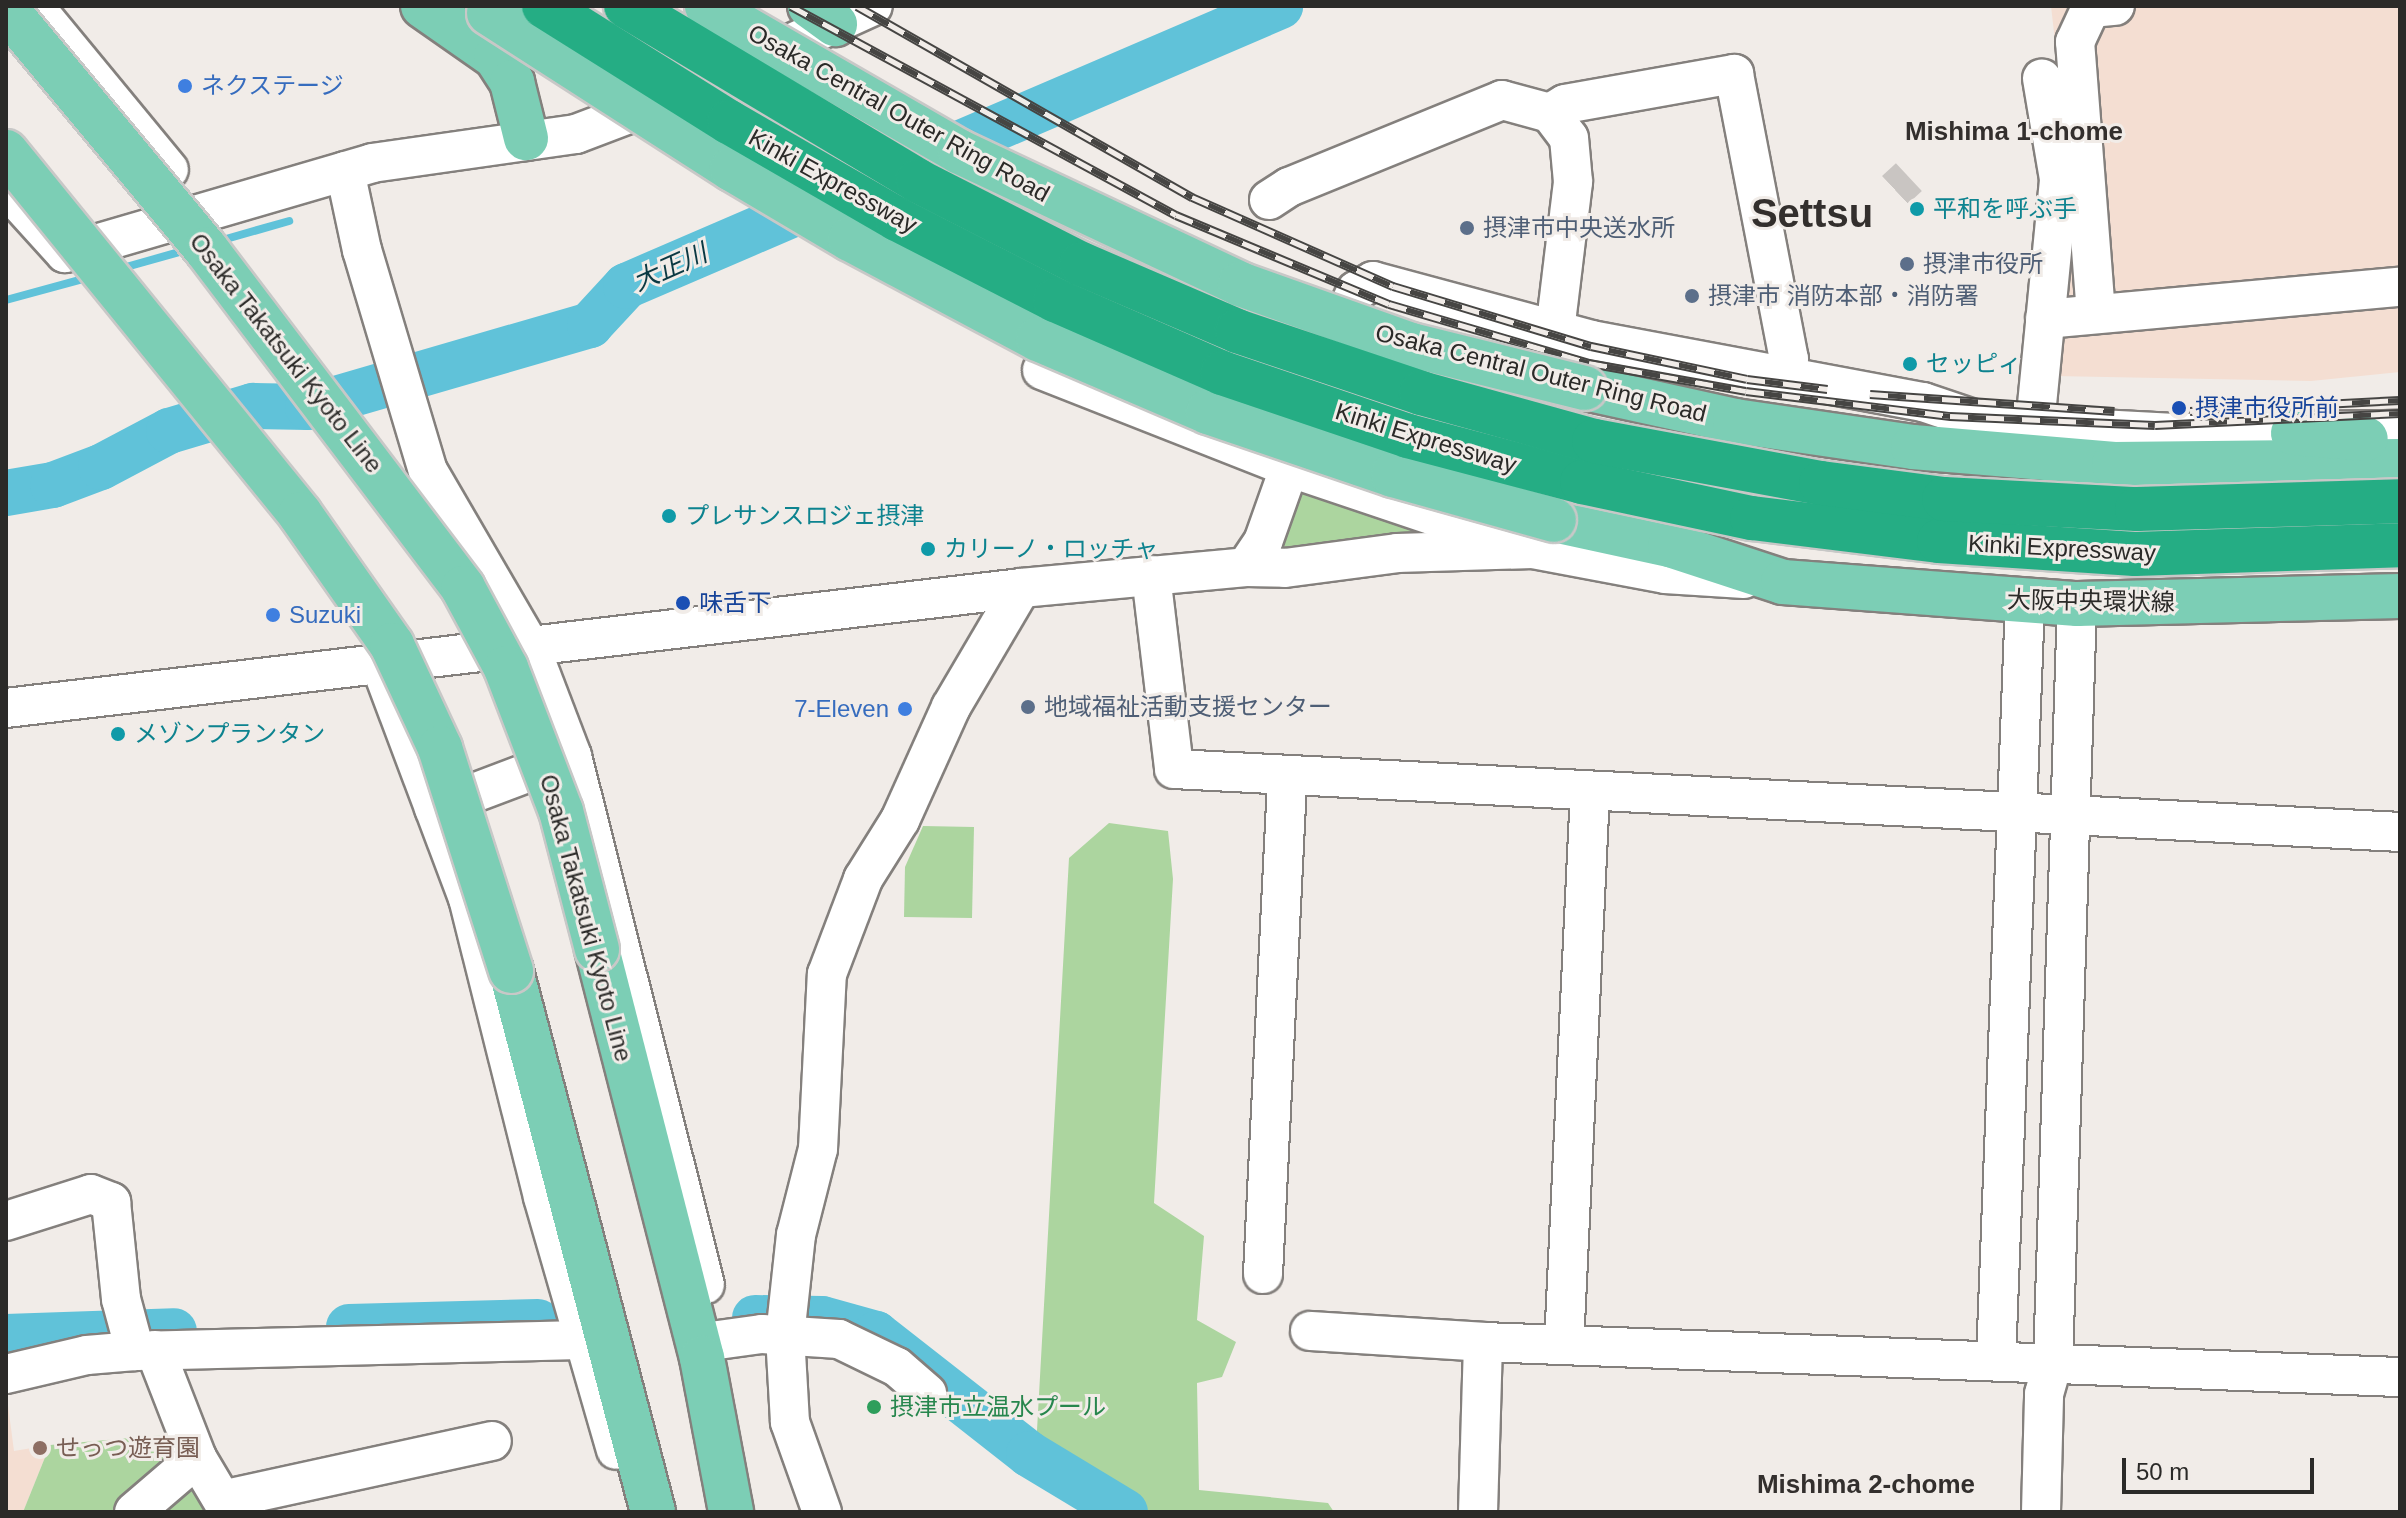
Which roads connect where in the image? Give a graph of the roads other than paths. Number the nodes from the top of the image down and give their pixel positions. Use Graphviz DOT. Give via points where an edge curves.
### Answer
graph roads {
  1 [pos="423,6"];
  2 [pos="544,6"];
  3 [pos="626,6"];
  4 [pos="707,6"];
  5 [pos="2115,6"];
  6 [pos="485,9"];
  7 [pos="28,11"];
  8 [pos="839,12"];
  9 [pos="6,42"];
  10 [pos="2042,78"];
  11 [pos="1550,113"];
  12 [pos="526,138"];
  13 [pos="6,152"];
  14 [pos="345,171"];
  15 [pos="6,188"];
  16 [pos="1269,200"];
  17 [pos="204,213"];
  18 [pos="2400,287"];
  19 [pos="2096,314"];
  20 [pos="2045,319"];
  21 [pos="1555,330"];
  22 [pos="1042,370"];
  23 [pos="1786,375"];
  24 [pos="1735,421"];
  25 [pos="1985,423"];
  26 [pos="2035,425"];
  27 [pos="2400,430"];
  28 [pos="2293,433"];
  29 [pos="2400,442"];
  30 [pos="2400,461"];
  31 [pos="1291,468"];
  32 [pos="2400,501"];
  33 [pos="1544,534"];
  34 [pos="2400,545"];
  35 [pos="1246,567"];
  36 [pos="1151,575"];
  37 [pos="1021,588"];
  38 [pos="2386,599"];
  39 [pos="2025,602"];
  40 [pos="2077,604"];
  41 [pos="530,646"];
  42 [pos="380,664"];
  43 [pos="6,708"];
  44 [pos="572,756"];
  45 [pos="1287,778"];
  46 [pos="1590,791"];
  47 [pos="434,808"];
  48 [pos="2015,813"];
  49 [pos="2072,816"];
  50 [pos="2400,832"];
  51 [pos="6,1221"];
  52 [pos="1263,1274"];
  53 [pos="786,1323"];
  54 [pos="1310,1331"];
  55 [pos="582,1340"];
  56 [pos="718,1340"];
  57 [pos="1483,1342"];
  58 [pos="138,1343"];
  59 [pos="1564,1345"];
  60 [pos="1996,1360"];
  61 [pos="2053,1363"];
  62 [pos="6,1374"];
  63 [pos="2400,1377"];
  64 [pos="927,1393"];
  65 [pos="492,1441"];
  66 [pos="197,1458"];
  67 [pos="227,1506"];
  68 [pos="134,1512"];
  69 [pos="642,1512"];
  70 [pos="653,1512"];
  71 [pos="731,1512"];
  72 [pos="738,1512"];
  73 [pos="822,1512"];
  74 [pos="1478,1512"];
  75 [pos="2041,1512"];
  1 -- 12 [label="main road" via="496,57 512,82"];
  2 -- 34 [label="highway, Kinki Expressway, bridge" via="897,219 1055,300 1222,373 1408,436 1582,482 1752,518 1939,541 2135,554"];
  3 -- 32 [label="highway, Kinki Expressway, bridge" via="918,181 1081,264 1237,331 1421,393 1594,441 1821,483 1944,499 2137,509"];
  4 -- 24 [label="main road, Osaka Central Outer Ring Road, bridge" via="960,152 1240,284 1411,345"];
  5 -- 19 [label="street" via="2091,8 2075,42"];
  6 -- 33 [label="main road, bridge" via="758,185 1038,339 1208,412"];
  7 -- 9 [label="street"];
  7 -- 17 [label="street"];
  7 -- 71 [label="main road, Osaka Takatsuki Kyoto Line, bridge" via="406,506 463,588 506,668 561,811 702,1358"];
  8 -- 12 [label="street" via="596,129"];
  10 -- 20 [label="street" via="2044,153 2059,179"];
  11 -- 16 [label="street" via="1502,100 1289,187"];
  11 -- 21 [label="street" via="1569,138 1573,182"];
  11 -- 23 [label="street" via="1565,104 1734,74 1789,359"];
  12 -- 14 [label="street"];
  13 -- 70 [label="main road, bridge" via="300,514 392,645 440,748 511,971"];
  14 -- 17 [label="street"];
  14 -- 41 [label="street" via="362,250 428,471"];
  15 -- 17 [label="street" via="65,253"];
  18 -- 19 [label="street"];
  19 -- 20 [label="street"];
  20 -- 26 [label="street"];
  21 -- 23 [label="street"];
  21 -- 31 [label="street" via="1373,281 1356,291 1342,313"];
  22 -- 31 [label="street"];
  23 -- 25 [label="street" via="1923,402"];
  24 -- 25 [label="main road"];
  24 -- 30 [label="main road, Osaka Central Outer Ring Road" via="1913,447 2114,464"];
  25 -- 26 [label="street"];
  26 -- 28 [label="street"];
  27 -- 28 [label="street"];
  28 -- 29 [label="main road"];
  31 -- 33 [label="street"];
  31 -- 35 [label="street" via="1263,542"];
  33 -- 35 [label="street" via="1285,568"];
  33 -- 39 [label="main road, 大阪中央環状線" via="1670,545 1783,582"];
  35 -- 36 [label="street"];
  36 -- 37 [label="street"];
  36 -- 45 [label="street" via="1174,769"];
  37 -- 41 [label="street"];
  37 -- 53 [label="street" via="951,707 900,820 842,924 827,974 818,1149 796,1235"];
  38 -- 40 [label="main road, 大阪中央環状線"];
  39 -- 40 [label="main road, 大阪中央環状線"];
  39 -- 48 [label="street"];
  40 -- 49 [label="street"];
  41 -- 42 [label="street"];
  41 -- 44 [label="street"];
  42 -- 43 [label="street"];
  42 -- 47 [label="street"];
  44 -- 47 [label="street"];
  44 -- 56 [label="street"];
  45 -- 46 [label="street"];
  45 -- 52 [label="street"];
  46 -- 48 [label="street"];
  46 -- 59 [label="street"];
  47 -- 55 [label="street" via="468,898"];
  48 -- 49 [label="street"];
  48 -- 60 [label="street"];
  49 -- 50 [label="street"];
  49 -- 61 [label="street"];
  51 -- 58 [label="street" via="91,1194 111,1202"];
  53 -- 56 [label="street"];
  53 -- 64 [label="street" via="866,1348"];
  53 -- 73 [label="street" via="790,1422"];
  54 -- 57 [label="street"];
  55 -- 58 [label="street"];
  55 -- 69 [label="street"];
  56 -- 72 [label="street" via="732,1423"];
  57 -- 59 [label="street"];
  57 -- 74 [label="street"];
  58 -- 62 [label="street"];
  58 -- 66 [label="street"];
  59 -- 60 [label="street"];
  60 -- 61 [label="street"];
  61 -- 63 [label="street"];
  61 -- 75 [label="street" via="2044,1394"];
  65 -- 67 [label="street"];
  66 -- 67 [label="street"];
  66 -- 68 [label="street"];
}
